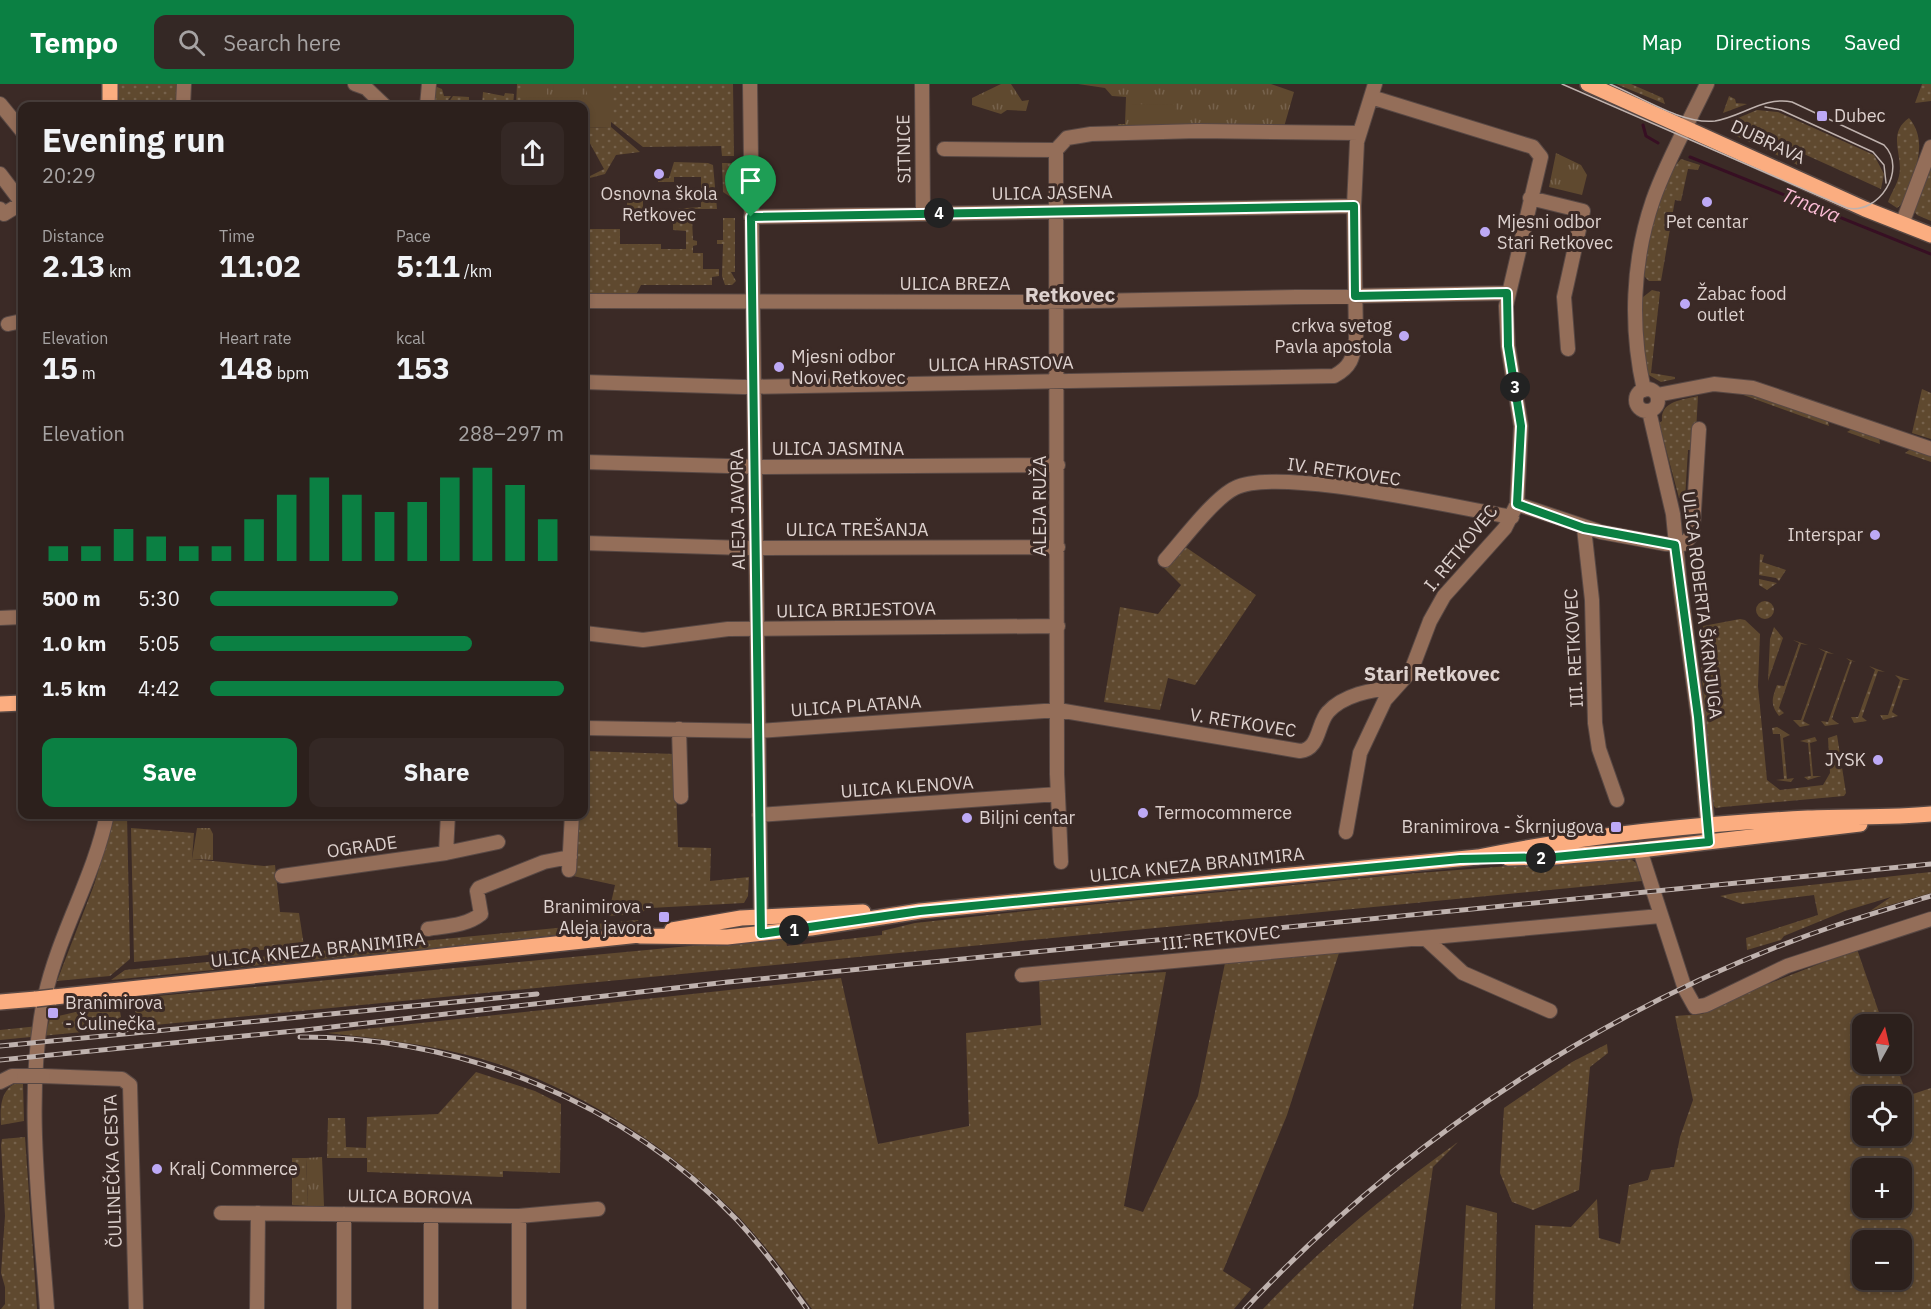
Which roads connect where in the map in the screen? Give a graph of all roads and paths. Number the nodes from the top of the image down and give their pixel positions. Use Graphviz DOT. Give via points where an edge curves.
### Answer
graph roads {
  1 [pos="110,84"];
  2 [pos="184,84"];
  3 [pos="356,84"];
  4 [pos="429,84"];
  5 [pos="750,84"];
  6 [pos="922,84"];
  7 [pos="1588,84"];
  8 [pos="1707,84"];
  9 [pos="1373,90"];
  10 [pos="110,102"];
  11 [pos="183,102"];
  12 [pos="381,102"];
  13 [pos="427,102"];
  14 [pos="0,104"];
  15 [pos="18,126"];
  16 [pos="1686,126"];
  17 [pos="1359,133"];
  18 [pos="944,148"];
  19 [pos="1931,148"];
  20 [pos="1056,150"];
  21 [pos="0,174"];
  22 [pos="18,198"];
  23 [pos="1530,198"];
  24 [pos="18,205"];
  25 [pos="1354,206"];
  26 [pos="0,209"];
  27 [pos="1057,211"];
  28 [pos="923,213"];
  29 [pos="751,217"];
  30 [pos="1902,224"];
  31 [pos="1931,235"];
  32 [pos="1507,293"];
  33 [pos="1355,296"];
  34 [pos="588,301"];
  35 [pos="1057,302"];
  36 [pos="752,303"];
  37 [pos="18,322"];
  38 [pos="8,324"];
  39 [pos="1568,349"];
  40 [pos="1057,381"];
  41 [pos="588,382"];
  42 [pos="754,386"];
  43 [pos="1651,392"];
  44 [pos="1699,429"];
  45 [pos="1931,449"];
  46 [pos="588,462"];
  47 [pos="1058,465"];
  48 [pos="755,467"];
  49 [pos="1514,511"];
  50 [pos="1584,528"];
  51 [pos="588,543"];
  52 [pos="1675,545"];
  53 [pos="1058,547"];
  54 [pos="756,548"];
  55 [pos="1165,560"];
  56 [pos="18,617"];
  57 [pos="0,618"];
  58 [pos="1058,626"];
  59 [pos="758,629"];
  60 [pos="588,633"];
  61 [pos="1393,689"];
  62 [pos="18,703"];
  63 [pos="0,704"];
  64 [pos="1058,710"];
  65 [pos="588,728"];
  66 [pos="679,729"];
  67 [pos="758,731"];
  68 [pos="1058,794"];
  69 [pos="681,797"];
  70 [pos="1617,800"];
  71 [pos="1931,814"];
  72 [pos="759,815"];
  73 [pos="1884,818"];
  74 [pos="106,819"];
  75 [pos="448,819"];
  76 [pos="572,819"];
  77 [pos="1707,825"];
  78 [pos="1346,832"];
  79 [pos="498,842"];
  80 [pos="1709,842"];
  81 [pos="1640,850"];
  82 [pos="446,853"];
  83 [pos="1478,857"];
  84 [pos="1061,862"];
  85 [pos="282,876"];
  86 [pos="920,911"];
  87 [pos="1660,916"];
  88 [pos="761,917"];
  89 [pos="1931,919"];
  90 [pos="428,929"];
  91 [pos="761,934"];
  92 [pos="640,936"];
  93 [pos="1425,938"];
  94 [pos="1022,975"];
  95 [pos="0,1002"];
  96 [pos="1550,1011"];
  97 [pos="0,1082"];
  98 [pos="598,1209"];
  99 [pos="221,1213"];
  100 [pos="258,1214"];
  101 [pos="344,1214"];
  102 [pos="431,1215"];
  103 [pos="519,1216"];
  104 [pos="47,1309"];
  105 [pos="136,1309"];
  106 [pos="257,1309"];
  107 [pos="344,1309"];
  108 [pos="431,1309"];
  109 [pos="519,1309"];
  1 -- 10 [label="main road"];
  2 -- 11 [label="street"];
  3 -- 12 [label="street"];
  4 -- 13 [label="street"];
  5 -- 29 [label="street, ALEJA JAVORA"];
  6 -- 28 [label="street, SITNICE"];
  7 -- 16 [label="main road, DUBRAVA"];
  8 -- 16 [label="street"];
  9 -- 17 [label="street"];
  9 -- 23 [label="street, I. RETKOVEC" via="1533,147 1541,157"];
  14 -- 15 [label="street"];
  16 -- 30 [label="main road, DUBRAVA"];
  16 -- 43 [label="street" via="1653,199 1640,253 1635,317"];
  17 -- 20 [label="street" via="1091,134 1067,138"];
  17 -- 25 [label="street"];
  18 -- 20 [label="street"];
  19 -- 30 [label="street"];
  20 -- 27 [label="street, ALEJA RUŽA"];
  21 -- 22 [label="street"];
  23 -- 32 [label="street, I. RETKOVEC"];
  23 -- 39 [label="street" via="1583,211 1564,297"];
  24 -- 26 [label="street" via="4,214"];
  25 -- 27 [label="street, ULICA JASENA"];
  25 -- 33 [label="street"];
  27 -- 28 [label="street, ULICA JASENA"];
  27 -- 35 [label="street, ALEJA RUŽA"];
  28 -- 29 [label="street, ULICA JASENA"];
  29 -- 36 [label="street, ALEJA JAVORA"];
  30 -- 31 [label="main road, DUBRAVA"];
  32 -- 33 [label="street, ULICA BREZA"];
  32 -- 49 [label="street, I. RETKOVEC" via="1508,346 1521,426"];
  33 -- 35 [label="street, ULICA BREZA"];
  33 -- 40 [label="street, ULICA HRASTOVA" via="1353,360 1346,370 1334,376"];
  34 -- 36 [label="street, ULICA BREZA"];
  35 -- 36 [label="street, ULICA BREZA"];
  35 -- 40 [label="street, ALEJA RUŽA"];
  36 -- 42 [label="street, ALEJA JAVORA"];
  37 -- 38 [label="street"];
  40 -- 42 [label="street, ULICA HRASTOVA"];
  40 -- 47 [label="street, ALEJA RUŽA"];
  41 -- 42 [label="street, ULICA HRASTOVA"];
  42 -- 48 [label="street, ALEJA JAVORA"];
  43 -- 45 [label="street" via="1714,384 1753,388"];
  43 -- 52 [label="street, ULICA ROBERTA ŠKRNJUGA" via="1637,396 1637,404 1649,411 1671,500"];
  44 -- 52 [label="street" via="1693,526 1687,542"];
  46 -- 48 [label="street, ULICA JASMINA"];
  47 -- 48 [label="street, ULICA JASMINA"];
  47 -- 53 [label="street, ALEJA RUŽA"];
  48 -- 54 [label="street, ALEJA JAVORA"];
  49 -- 50 [label="street, IV. RETKOVEC"];
  49 -- 55 [label="street, IV. RETKOVEC" via="1291,481 1252,482 1224,496"];
  49 -- 61 [label="street, I. RETKOVEC" via="1444,596 1430,621 1412,671"];
  50 -- 52 [label="street, IV. RETKOVEC"];
  50 -- 70 [label="street, III. RETKOVEC" via="1592,600 1595,723 1599,749"];
  51 -- 54 [label="street, ULICA TREŠANJA"];
  52 -- 77 [label="street, ULICA ROBERTA ŠKRNJUGA" via="1698,717"];
  53 -- 54 [label="street, ULICA TREŠANJA"];
  53 -- 58 [label="street, ALEJA RUŽA"];
  54 -- 59 [label="street, ALEJA JAVORA"];
  56 -- 57 [label="street"];
  58 -- 59 [label="street, ULICA BRIJESTOVA"];
  58 -- 64 [label="street, ALEJA RUŽA"];
  59 -- 60 [label="street, ULICA BRIJESTOVA" via="714,630 643,640"];
  59 -- 67 [label="street, ALEJA JAVORA"];
  61 -- 64 [label="street, V. RETKOVEC" via="1372,690 1340,702 1326,714 1313,746 1300,751"];
  61 -- 78 [label="street, I. RETKOVEC" via="1360,753"];
  62 -- 63 [label="main road"];
  64 -- 67 [label="street, ULICA PLATANA"];
  64 -- 68 [label="street, ALEJA RUŽA"];
  65 -- 66 [label="street, ULICA PLATANA"];
  66 -- 67 [label="street, ULICA PLATANA"];
  66 -- 69 [label="street"];
  67 -- 72 [label="street, ALEJA JAVORA"];
  68 -- 72 [label="street, ULICA KLENOVA"];
  68 -- 84 [label="street, ALEJA RUŽA"];
  71 -- 73 [label="main road, ULICA KNEZA BRANIMIRA"];
  72 -- 88 [label="street, ALEJA JAVORA"];
  73 -- 77 [label="main road, ULICA KNEZA BRANIMIRA" via="1830,817"];
  73 -- 80 [label="main road, ULICA KNEZA BRANIMIRA" via="1834,828"];
  74 -- 104 [label="street" via="92,867 51,974 39,1025 35,1111"];
  75 -- 82 [label="street"];
  76 -- 90 [label="street" via="570,863 544,862 479,888 480,914 476,918"];
  77 -- 80 [label="street, ULICA ROBERTA ŠKRNJUGA"];
  77 -- 83 [label="main road, ULICA KNEZA BRANIMIRA" via="1555,843"];
  79 -- 82 [label="street, OGRADE"];
  80 -- 81 [label="main road, ULICA KNEZA BRANIMIRA"];
  81 -- 83 [label="main road, ULICA KNEZA BRANIMIRA" via="1555,857"];
  81 -- 87 [label="street"];
  82 -- 85 [label="street, OGRADE"];
  83 -- 86 [label="main road, ULICA KNEZA BRANIMIRA"];
  86 -- 88 [label="main road, ULICA KNEZA BRANIMIRA"];
  86 -- 91 [label="main road, ULICA KNEZA BRANIMIRA"];
  87 -- 89 [label="street" via="1687,995 1695,1007 1787,966"];
  87 -- 93 [label="street, III. RETKOVEC"];
  88 -- 91 [label="street, ALEJA JAVORA"];
  88 -- 92 [label="main road, ULICA KNEZA BRANIMIRA"];
  91 -- 92 [label="main road, ULICA KNEZA BRANIMIRA" via="727,938"];
  92 -- 95 [label="main road, ULICA KNEZA BRANIMIRA, bridge"];
  93 -- 94 [label="street, III. RETKOVEC"];
  93 -- 96 [label="street" via="1463,973"];
  97 -- 105 [label="street, ČULINEČKA CESTA, bridge" via="12,1076 43,1076 122,1079 130,1085"];
  98 -- 103 [label="street, ULICA BOROVA"];
  99 -- 100 [label="street, ULICA BOROVA"];
  100 -- 101 [label="street, ULICA BOROVA"];
  100 -- 106 [label="street"];
  101 -- 102 [label="street, ULICA BOROVA"];
  101 -- 107 [label="street"];
  102 -- 103 [label="street, ULICA BOROVA"];
  102 -- 108 [label="street"];
  103 -- 109 [label="street"];
}
